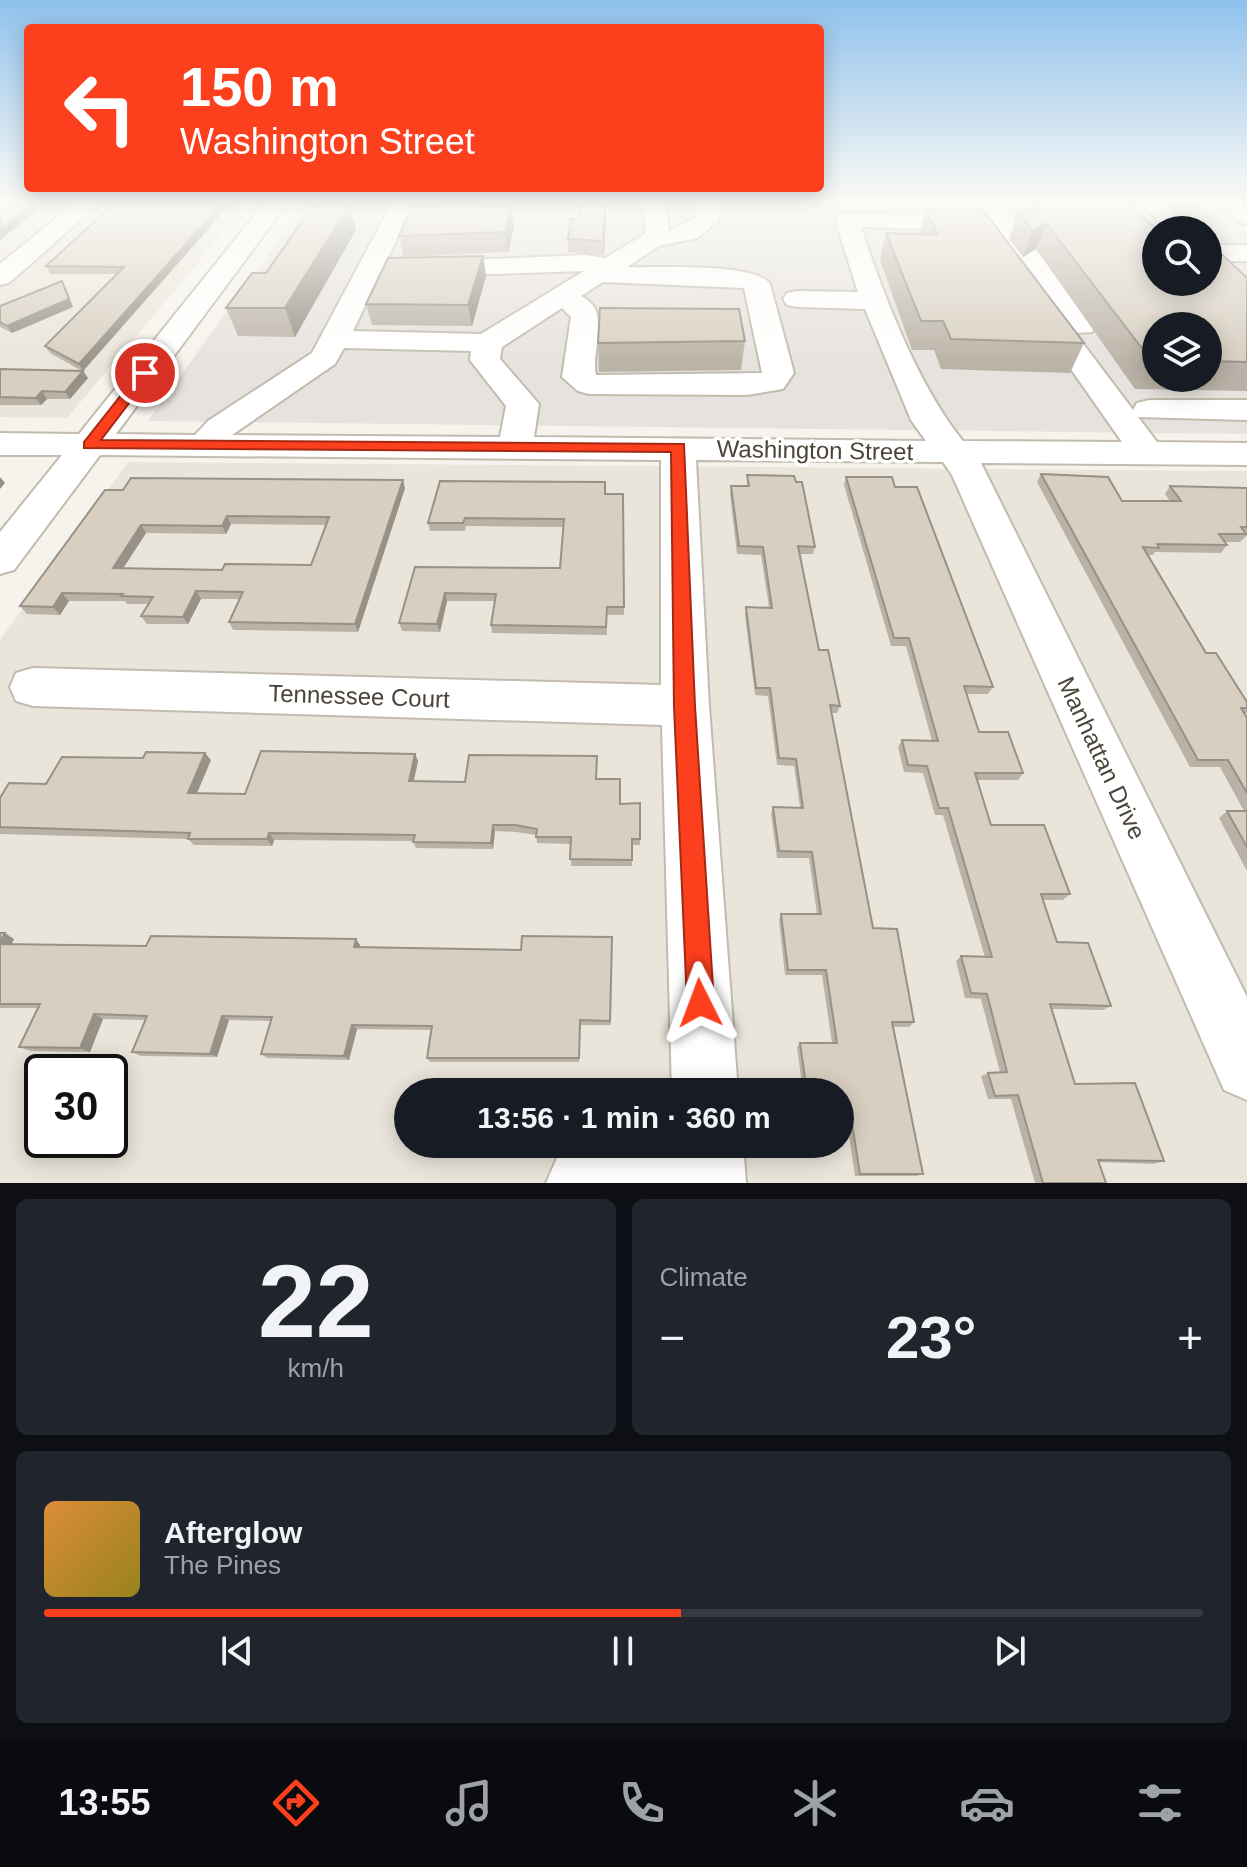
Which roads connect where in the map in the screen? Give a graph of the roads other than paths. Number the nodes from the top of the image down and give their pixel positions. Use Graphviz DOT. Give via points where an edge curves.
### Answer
graph roads {
  1 [pos="25,256"];
  2 [pos="235,256"];
  3 [pos="375,256"];
  4 [pos="628,256"];
  5 [pos="858,256"];
  6 [pos="1007,256"];
  7 [pos="1028,256"];
  8 [pos="1222,267"];
  9 [pos="369,268"];
  10 [pos="605,271"];
  11 [pos="0,277"];
  12 [pos="1237,281"];
  13 [pos="561,297"];
  14 [pos="797,299"];
  15 [pos="877,301"];
  16 [pos="335,339"];
  17 [pos="487,343"];
  18 [pos="1149,410"];
  19 [pos="1247,410"];
  20 [pos="0,444"];
  21 [pos="89,445"];
  22 [pos="205,445"];
  23 [pos="515,447"];
  24 [pos="678,448"];
  25 [pos="953,452"];
  26 [pos="1164,454"];
  27 [pos="1247,454"];
  28 [pos="0,560"];
  29 [pos="33,687"];
  30 [pos="685,706"];
  31 [pos="1247,1067"];
  32 [pos="704,1078"];
  33 [pos="709,1170"];
  34 [pos="582,1183"];
  1 -- 11 [label="street"];
  2 -- 21 [label="street"];
  3 -- 9 [label="street"];
  4 -- 10 [label="street"];
  5 -- 15 [label="street, Manhattan Drive"];
  6 -- 26 [label="street, Manhattan Drive"];
  7 -- 18 [label="street"];
  8 -- 12 [label="street"];
  9 -- 10 [label="street" via="586,263"];
  9 -- 16 [label="street"];
  10 -- 13 [label="street"];
  10 -- 13 [label="street" via="746,278 757,284 778,373 772,382 747,385 589,384 578,377 585,317 580,306"];
  13 -- 17 [label="street"];
  14 -- 15 [label="street"];
  15 -- 25 [label="street, Manhattan Drive" via="928,420"];
  16 -- 17 [label="street"];
  16 -- 22 [label="street" via="324,358 220,428"];
  17 -- 23 [label="street" via="485,360 523,404"];
  18 -- 19 [label="street"];
  18 -- 26 [label="street"];
  20 -- 21 [label="street, Washington Street"];
  21 -- 22 [label="street, Washington Street"];
  21 -- 28 [label="street"];
  22 -- 23 [label="street, Washington Street"];
  23 -- 24 [label="street, Washington Street"];
  24 -- 25 [label="street, Washington Street"];
  24 -- 30 [label="street"];
  25 -- 26 [label="street, Washington Street"];
  25 -- 31 [label="street, Manhattan Drive" via="969,472"];
  26 -- 27 [label="street, Washington Street"];
  29 -- 30 [label="street, Tennessee Court"];
  30 -- 32 [label="street"];
  33 -- 34 [label="street"];
}
